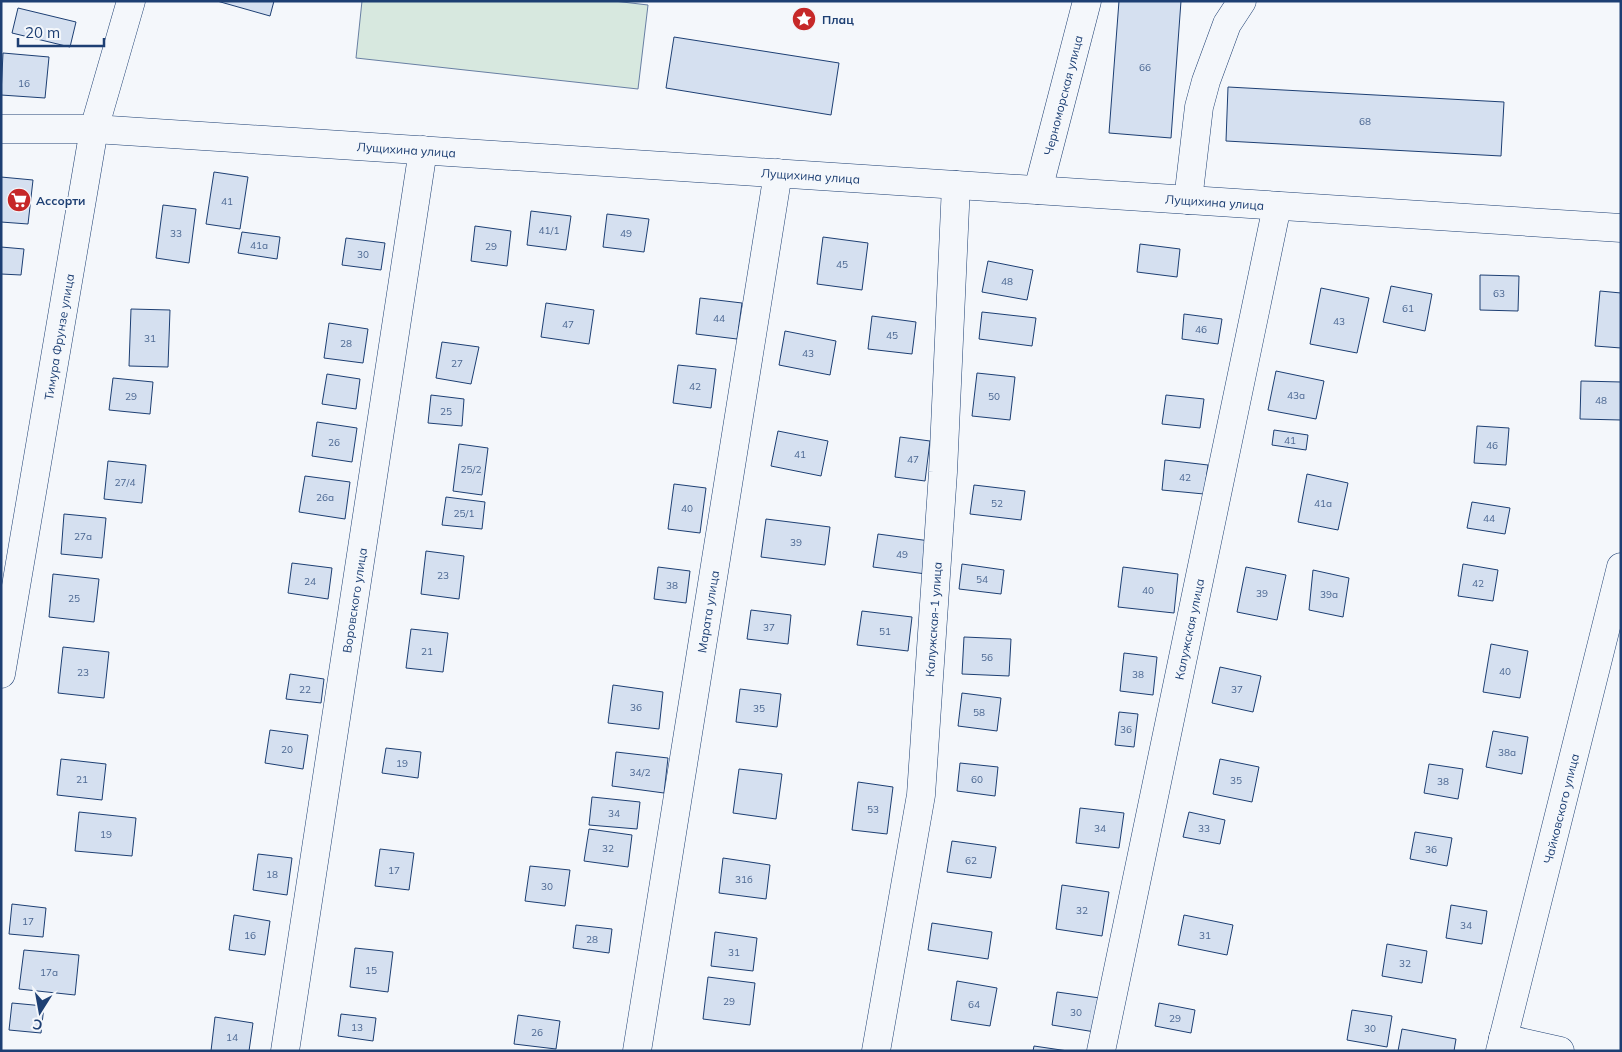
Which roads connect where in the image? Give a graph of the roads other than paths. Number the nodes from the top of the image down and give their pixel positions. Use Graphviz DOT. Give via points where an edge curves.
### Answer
graph roads {
  1 [pos="130,1"];
  2 [pos="1088,1"];
  3 [pos="1242,1"];
  4 [pos="1,129"];
  5 [pos="94,129"];
  6 [pos="423,150"];
  7 [pos="778,173"];
  8 [pos="956,185"];
  9 [pos="1038,190"];
  10 [pos="1188,200"];
  11 [pos="1277,206"];
  12 [pos="1621,228"];
  13 [pos="1621,567"];
  14 [pos="1,674"];
  15 [pos="1502,1044"];
  16 [pos="285,1051"];
  17 [pos="637,1051"];
  18 [pos="876,1051"];
  19 [pos="1101,1051"];
  20 [pos="1560,1051"];
  1 -- 5 [label="street, Тимура Фрунзе улица"];
  2 -- 9 [label="street, Черноморская улица"];
  3 -- 10 [label="street" via="1227,24 1206,81 1199,107"];
  4 -- 5 [label="street, Лущихина улица"];
  5 -- 6 [label="street, Лущихина улица"];
  5 -- 14 [label="street, Тимура Фрунзе улица"];
  6 -- 7 [label="street, Лущихина улица"];
  6 -- 16 [label="street, Воровского улица"];
  7 -- 8 [label="street, Лущихина улица"];
  7 -- 17 [label="street, Марата улица"];
  8 -- 9 [label="street, Лущихина улица"];
  8 -- 18 [label="street, Калужская-1 улица" via="943,472 921,795"];
  9 -- 10 [label="street, Лущихина улица"];
  10 -- 11 [label="street, Лущихина улица"];
  11 -- 12 [label="street, Лущихина улица"];
  11 -- 19 [label="street, Калужская улица"];
  13 -- 15 [label="street, Чайковского улица"];
  15 -- 20 [label="street"];
}
